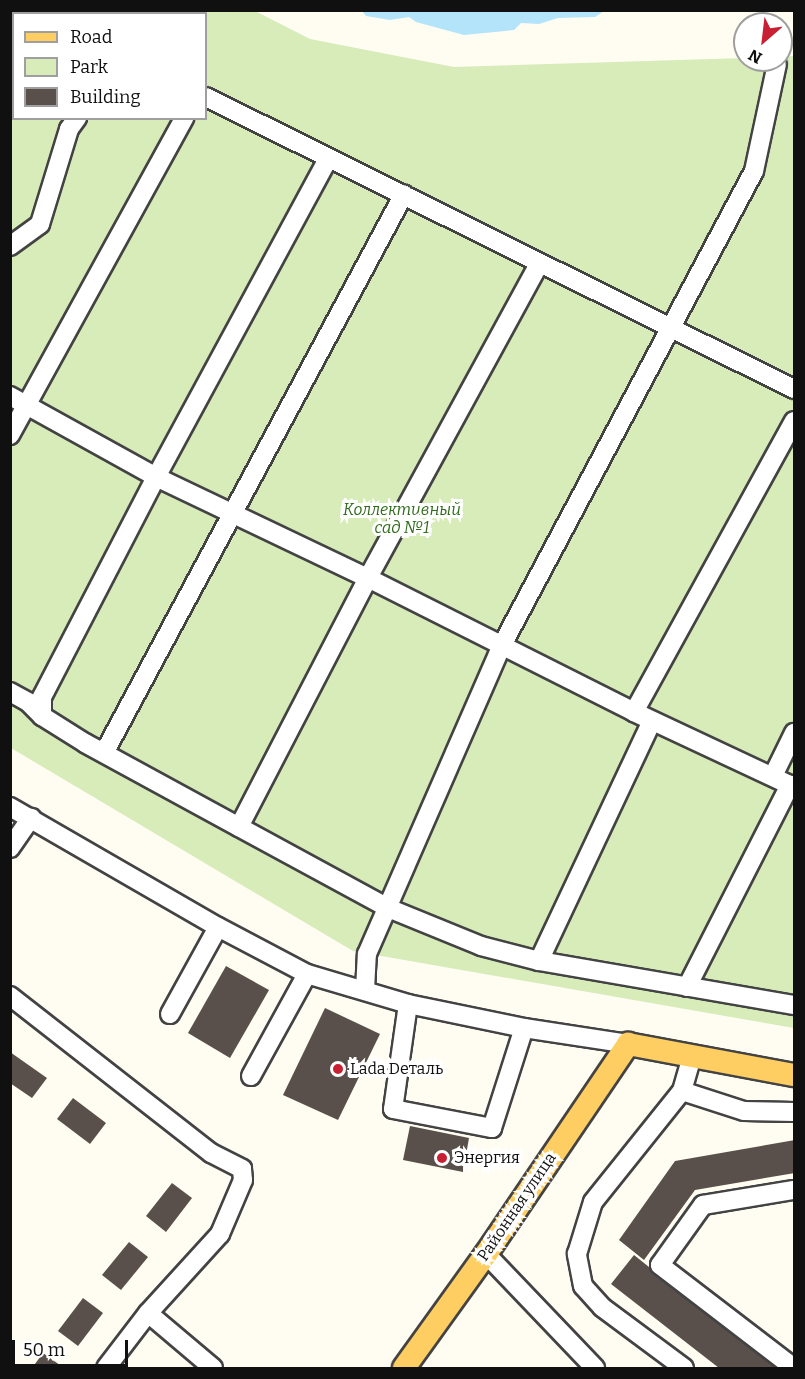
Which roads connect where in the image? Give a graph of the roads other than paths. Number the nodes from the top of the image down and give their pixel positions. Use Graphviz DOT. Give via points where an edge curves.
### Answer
graph roads {
  1 [pos="775,72"];
  2 [pos="207,98"];
  3 [pos="75,120"];
  4 [pos="183,120"];
  5 [pos="328,159"];
  6 [pos="404,194"];
  7 [pos="10,246"];
  8 [pos="539,264"];
  9 [pos="670,330"];
  10 [pos="795,389"];
  11 [pos="10,396"];
  12 [pos="27,406"];
  13 [pos="795,421"];
  14 [pos="10,435"];
  15 [pos="156,477"];
  16 [pos="232,511"];
  17 [pos="368,578"];
  18 [pos="501,647"];
  19 [pos="10,692"];
  20 [pos="634,712"];
  21 [pos="42,716"];
  22 [pos="652,721"];
  23 [pos="795,733"];
  24 [pos="104,753"];
  25 [pos="773,776"];
  26 [pos="792,786"];
  27 [pos="10,807"];
  28 [pos="30,818"];
  29 [pos="239,827"];
  30 [pos="10,849"];
  31 [pos="388,908"];
  32 [pos="218,927"];
  33 [pos="539,961"];
  34 [pos="307,974"];
  35 [pos="687,987"];
  36 [pos="365,990"];
  37 [pos="10,996"];
  38 [pos="408,1004"];
  39 [pos="795,1005"];
  40 [pos="170,1014"];
  41 [pos="524,1028"];
  42 [pos="628,1044"];
  43 [pos="692,1056"];
  44 [pos="795,1075"];
  45 [pos="251,1076"];
  46 [pos="682,1091"];
  47 [pos="795,1112"];
  48 [pos="795,1190"];
  49 [pos="486,1254"];
  50 [pos="148,1313"];
  51 [pos="106,1368"];
  52 [pos="213,1368"];
  53 [pos="404,1368"];
  54 [pos="595,1368"];
  55 [pos="684,1368"];
  56 [pos="794,1368"];
  1 -- 9 [label="street" via="754,171"];
  2 -- 5 [label="street"];
  3 -- 7 [label="street" via="40,224"];
  4 -- 12 [label="street"];
  5 -- 6 [label="street"];
  5 -- 15 [label="street"];
  6 -- 8 [label="street"];
  6 -- 16 [label="street"];
  8 -- 9 [label="street"];
  8 -- 17 [label="street"];
  9 -- 10 [label="street"];
  9 -- 18 [label="street"];
  11 -- 12 [label="street"];
  12 -- 14 [label="street"];
  12 -- 15 [label="street"];
  13 -- 20 [label="street"];
  15 -- 16 [label="street"];
  15 -- 21 [label="street" via="42,697"];
  16 -- 17 [label="street"];
  16 -- 24 [label="street"];
  17 -- 18 [label="street"];
  17 -- 29 [label="street"];
  18 -- 20 [label="street"];
  18 -- 31 [label="street"];
  19 -- 21 [label="street"];
  20 -- 22 [label="street"];
  21 -- 24 [label="street"];
  22 -- 25 [label="street"];
  22 -- 33 [label="street"];
  23 -- 25 [label="street"];
  24 -- 29 [label="street"];
  25 -- 26 [label="street"];
  26 -- 35 [label="street"];
  27 -- 28 [label="street"];
  28 -- 30 [label="street"];
  28 -- 32 [label="street"];
  29 -- 31 [label="street"];
  31 -- 33 [label="street" via="482,946"];
  31 -- 36 [label="street" via="367,954"];
  32 -- 34 [label="street"];
  32 -- 40 [label="street"];
  33 -- 35 [label="street"];
  34 -- 36 [label="street"];
  34 -- 45 [label="street"];
  35 -- 39 [label="street"];
  36 -- 38 [label="street"];
  37 -- 50 [label="street" via="211,1153 242,1169 243,1180 220,1234"];
  38 -- 41 [label="street"];
  38 -- 41 [label="street" via="393,1109 492,1128"];
  41 -- 42 [label="street"];
  42 -- 43 [label="main road"];
  42 -- 49 [label="main road, Районная улица"];
  43 -- 44 [label="main road"];
  43 -- 46 [label="street"];
  46 -- 47 [label="street" via="744,1111"];
  46 -- 55 [label="street" via="593,1202 576,1254 583,1286 602,1307"];
  48 -- 56 [label="street" via="703,1205 660,1264"];
  49 -- 53 [label="main road, Районная улица"];
  49 -- 54 [label="street"];
  50 -- 51 [label="street"];
  50 -- 52 [label="street"];
}
